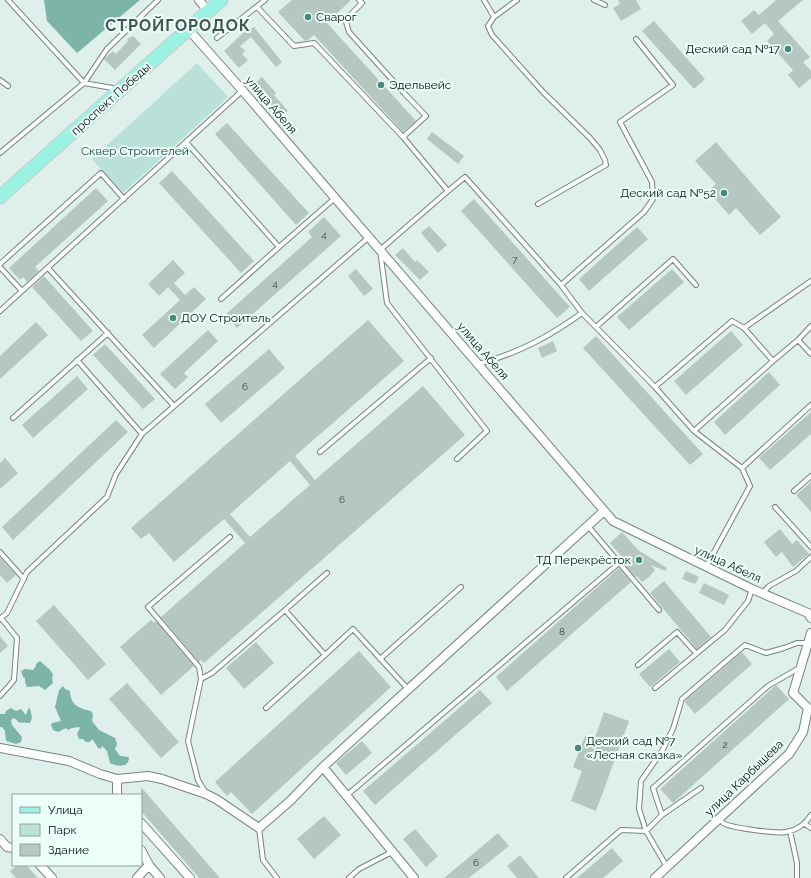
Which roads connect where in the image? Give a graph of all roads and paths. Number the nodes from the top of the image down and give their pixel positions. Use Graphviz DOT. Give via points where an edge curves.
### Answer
graph roads {
  1 [pos="8,0"];
  2 [pos="158,0"];
  3 [pos="198,0"];
  4 [pos="221,0"];
  5 [pos="265,0"];
  6 [pos="359,0"];
  7 [pos="484,0"];
  8 [pos="517,0"];
  9 [pos="594,0"];
  10 [pos="605,5"];
  11 [pos="257,7"];
  12 [pos="208,11"];
  13 [pos="494,17"];
  14 [pos="188,30"];
  15 [pos="218,38"];
  16 [pos="636,39"];
  17 [pos="0,80"];
  18 [pos="84,83"];
  19 [pos="8,86"];
  20 [pos="122,90"];
  21 [pos="243,91"];
  22 [pos="403,137"];
  23 [pos="186,142"];
  24 [pos="0,153"];
  25 [pos="448,191"];
  26 [pos="0,197"];
  27 [pos="335,198"];
  28 [pos="124,199"];
  29 [pos="538,204"];
  30 [pos="369,237"];
  31 [pos="279,247"];
  32 [pos="380,250"];
  33 [pos="0,266"];
  34 [pos="48,268"];
  35 [pos="811,281"];
  36 [pos="561,285"];
  37 [pos="696,286"];
  38 [pos="22,291"];
  39 [pos="221,299"];
  40 [pos="0,311"];
  41 [pos="582,313"];
  42 [pos="811,326"];
  43 [pos="596,327"];
  44 [pos="744,328"];
  45 [pos="108,333"];
  46 [pos="798,340"];
  47 [pos="811,354"];
  48 [pos="431,358"];
  49 [pos="77,360"];
  50 [pos="773,361"];
  51 [pos="479,364"];
  52 [pos="655,387"];
  53 [pos="174,406"];
  54 [pos="811,406"];
  55 [pos="13,418"];
  56 [pos="694,431"];
  57 [pos="142,434"];
  58 [pos="320,452"];
  59 [pos="457,459"];
  60 [pos="742,468"];
  61 [pos="811,476"];
  62 [pos="794,491"];
  63 [pos="775,507"];
  64 [pos="604,510"];
  65 [pos="588,525"];
  66 [pos="230,537"];
  67 [pos="811,547"];
  68 [pos="0,552"];
  69 [pos="811,557"];
  70 [pos="619,562"];
  71 [pos="706,567"];
  72 [pos="327,573"];
  73 [pos="24,579"];
  74 [pos="461,587"];
  75 [pos="752,589"];
  76 [pos="763,593"];
  77 [pos="285,610"];
  78 [pos="659,610"];
  79 [pos="1,618"];
  80 [pos="811,618"];
  81 [pos="811,633"];
  82 [pos="809,643"];
  83 [pos="696,653"];
  84 [pos="325,655"];
  85 [pos="380,659"];
  86 [pos="638,665"];
  87 [pos="801,667"];
  88 [pos="201,679"];
  89 [pos="655,688"];
  90 [pos="408,689"];
  91 [pos="0,696"];
  92 [pos="266,708"];
  93 [pos="809,708"];
  94 [pos="0,748"];
  95 [pos="323,767"];
  96 [pos="116,779"];
  97 [pos="701,788"];
  98 [pos="117,794"];
  99 [pos="206,794"];
  100 [pos="346,796"];
  101 [pos="811,815"];
  102 [pos="662,816"];
  103 [pos="719,818"];
  104 [pos="142,824"];
  105 [pos="805,824"];
  106 [pos="259,828"];
  107 [pos="811,828"];
  108 [pos="790,831"];
  109 [pos="646,832"];
  110 [pos="0,839"];
  111 [pos="12,848"];
  112 [pos="142,852"];
  113 [pos="393,852"];
  114 [pos="148,865"];
  115 [pos="41,866"];
  116 [pos="667,867"];
  117 [pos="52,878"];
  118 [pos="137,878"];
  119 [pos="160,878"];
  120 [pos="190,878"];
  121 [pos="277,878"];
  122 [pos="349,878"];
  123 [pos="414,878"];
  124 [pos="566,878"];
  125 [pos="654,878"];
  126 [pos="797,878"];
  1 -- 18 [label="lane"];
  2 -- 18 [label="lane" via="107,49"];
  3 -- 12 [label="street"];
  4 -- 12 [label="main road, проспект Победы"];
  5 -- 11 [label="lane"];
  6 -- 22 [label="lane" via="362,3 346,22 349,32 426,116"];
  7 -- 13 [label="lane"];
  8 -- 13 [label="lane"];
  9 -- 10 [label="lane"];
  11 -- 15 [label="lane"];
  11 -- 22 [label="lane" via="294,46 314,43"];
  12 -- 14 [label="main road, проспект Победы"];
  13 -- 29 [label="lane" via="488,26 492,35 543,92 590,138 605,160 606,165"];
  14 -- 20 [label="main road, проспект Победы"];
  14 -- 21 [label="street, улица Абеля"];
  16 -- 36 [label="lane" via="673,85 620,122 652,182 653,199 644,212"];
  17 -- 19 [label="lane"];
  18 -- 20 [label="lane"];
  18 -- 24 [label="lane"];
  20 -- 26 [label="main road, проспект Победы"];
  21 -- 23 [label="lane"];
  21 -- 27 [label="street, улица Абеля"];
  22 -- 25 [label="lane"];
  23 -- 28 [label="lane"];
  23 -- 31 [label="lane"];
  25 -- 32 [label="lane"];
  25 -- 36 [label="lane" via="465,177"];
  27 -- 30 [label="street, улица Абеля"];
  27 -- 31 [label="lane"];
  28 -- 33 [label="lane" via="101,173"];
  28 -- 34 [label="lane"];
  30 -- 32 [label="street, улица Абеля"];
  30 -- 53 [label="lane"];
  31 -- 39 [label="lane"];
  32 -- 48 [label="lane" via="388,303"];
  32 -- 51 [label="street, улица Абеля"];
  33 -- 38 [label="lane"];
  34 -- 38 [label="lane"];
  34 -- 45 [label="lane"];
  35 -- 44 [label="lane"];
  36 -- 41 [label="lane"];
  37 -- 43 [label="lane" via="673,259"];
  38 -- 40 [label="lane"];
  41 -- 43 [label="lane"];
  41 -- 51 [label="lane" via="528,347"];
  42 -- 46 [label="lane"];
  43 -- 52 [label="lane"];
  44 -- 50 [label="lane"];
  44 -- 52 [label="lane" via="732,321"];
  45 -- 49 [label="lane"];
  45 -- 53 [label="lane"];
  46 -- 47 [label="lane"];
  46 -- 50 [label="lane"];
  48 -- 58 [label="lane"];
  48 -- 59 [label="lane" via="487,431"];
  49 -- 55 [label="lane"];
  49 -- 57 [label="lane"];
  50 -- 56 [label="lane"];
  51 -- 64 [label="street, улица Абеля"];
  52 -- 56 [label="lane"];
  53 -- 57 [label="lane"];
  54 -- 60 [label="lane"];
  56 -- 60 [label="lane"];
  57 -- 73 [label="lane" via="116,474 107,497 27,572"];
  60 -- 71 [label="lane" via="750,486"];
  61 -- 62 [label="lane"];
  63 -- 67 [label="lane"];
  64 -- 65 [label="street"];
  64 -- 71 [label="street, улица Абеля" via="613,520"];
  65 -- 70 [label="lane"];
  65 -- 90 [label="street"];
  66 -- 88 [label="lane" via="148,607 199,667"];
  68 -- 73 [label="lane"];
  69 -- 76 [label="lane" via="796,571 769,586"];
  70 -- 78 [label="lane"];
  70 -- 100 [label="lane"];
  71 -- 75 [label="street, улица Абеля"];
  72 -- 77 [label="lane"];
  73 -- 79 [label="lane"];
  74 -- 85 [label="lane"];
  75 -- 76 [label="street, улица Абеля"];
  75 -- 83 [label="lane" via="748,601 726,630"];
  76 -- 80 [label="street, улица Абеля" via="808,613"];
  77 -- 84 [label="lane"];
  77 -- 88 [label="lane" via="212,673"];
  79 -- 91 [label="lane" via="17,638 14,680"];
  81 -- 82 [label="street, улица Карбышева"];
  82 -- 87 [label="street, улица Карбышева"];
  82 -- 109 [label="lane" via="797,643 766,653 745,644 682,699 665,746 641,781 638,809"];
  83 -- 86 [label="lane" via="677,632"];
  83 -- 89 [label="lane"];
  84 -- 85 [label="lane" via="353,629"];
  84 -- 92 [label="lane"];
  85 -- 90 [label="lane"];
  87 -- 93 [label="street, улица Карбышева" via="794,693"];
  87 -- 102 [label="lane" via="768,686 653,788"];
  88 -- 99 [label="lane" via="188,741 198,780"];
  90 -- 95 [label="street"];
  93 -- 103 [label="street, улица Карбышева" via="802,732 789,754"];
  94 -- 96 [label="street" via="69,761"];
  95 -- 100 [label="street"];
  95 -- 106 [label="street"];
  96 -- 98 [label="street"];
  96 -- 99 [label="street" via="148,776"];
  97 -- 102 [label="lane"];
  99 -- 106 [label="street"];
  100 -- 113 [label="street"];
  101 -- 105 [label="lane"];
  102 -- 109 [label="lane"];
  103 -- 108 [label="lane" via="723,824 754,831"];
  103 -- 116 [label="street, улица Карбышева"];
  104 -- 120 [label="street"];
  105 -- 107 [label="lane"];
  105 -- 108 [label="lane"];
  106 -- 121 [label="lane" via="263,860"];
  108 -- 126 [label="lane" via="797,863"];
  109 -- 116 [label="lane"];
  109 -- 124 [label="lane" via="621,830"];
  110 -- 111 [label="street" via="7,847"];
  112 -- 114 [label="street"];
  113 -- 122 [label="lane" via="358,869"];
  113 -- 123 [label="street"];
  114 -- 118 [label="street"];
  114 -- 119 [label="street"];
  115 -- 117 [label="street"];
  116 -- 125 [label="street, улица Карбышева"];
}
